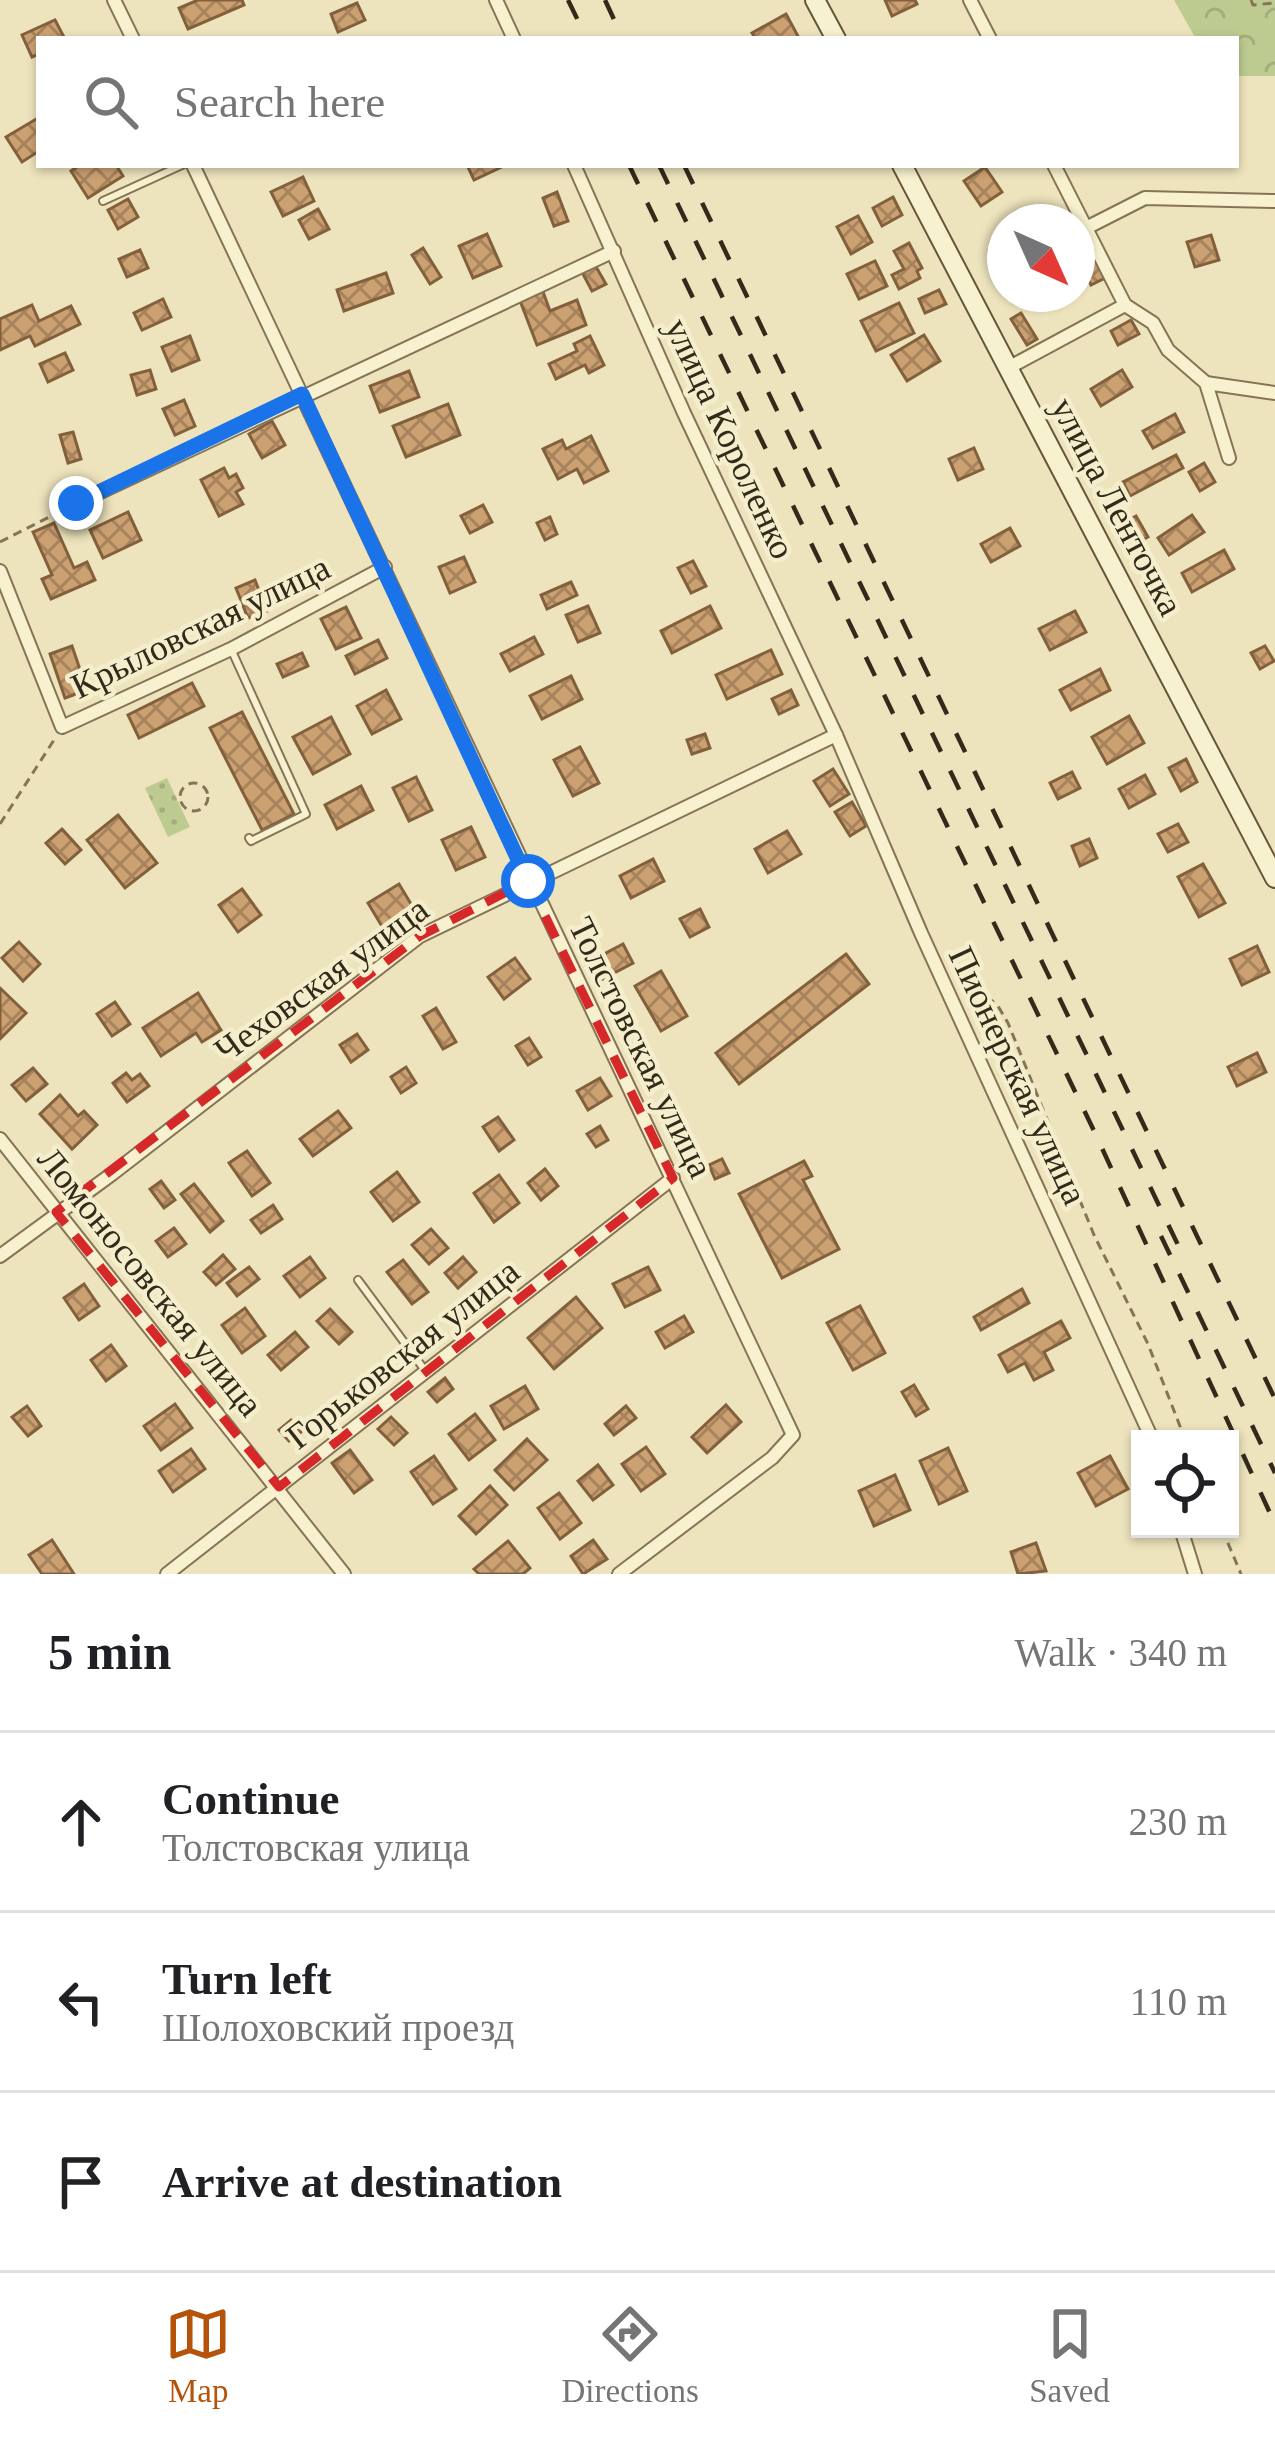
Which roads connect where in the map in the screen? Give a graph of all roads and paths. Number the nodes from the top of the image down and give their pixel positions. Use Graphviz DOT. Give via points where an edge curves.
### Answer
graph roads {
  1 [pos="114,0"];
  2 [pos="496,0"];
  3 [pos="815,0"];
  4 [pos="970,0"];
  5 [pos="1251,0"];
  6 [pos="1275,3"];
  7 [pos="132,36"];
  8 [pos="513,36"];
  9 [pos="834,36"];
  10 [pos="988,36"];
  11 [pos="175,168"];
  12 [pos="194,168"];
  13 [pos="575,168"];
  14 [pos="904,168"];
  15 [pos="1056,168"];
  16 [pos="103,201"];
  17 [pos="1275,201"];
  18 [pos="1074,204"];
  19 [pos="1095,223"];
  20 [pos="1095,246"];
  21 [pos="614,251"];
  22 [pos="1125,305"];
  23 [pos="1008,368"];
  24 [pos="1206,383"];
  25 [pos="1275,393"];
  26 [pos="302,394"];
  27 [pos="1229,458"];
  28 [pos="76,503"];
  29 [pos="0,542"];
  30 [pos="385,567"];
  31 [pos="0,571"];
  32 [pos="231,649"];
  33 [pos="62,727"];
  34 [pos="836,735"];
  35 [pos="210,780"];
  36 [pos="203,785"];
  37 [pos="0,824"];
  38 [pos="249,838"];
  39 [pos="1275,878"];
  40 [pos="528,881"];
  41 [pos="946,961"];
  42 [pos="0,1139"];
  43 [pos="673,1178"];
  44 [pos="56,1211"];
  45 [pos="0,1256"];
  46 [pos="358,1280"];
  47 [pos="426,1372"];
  48 [pos="1148,1430"];
  49 [pos="1181,1430"];
  50 [pos="279,1487"];
  51 [pos="1184,1538"];
  52 [pos="1226,1538"];
  53 [pos="167,1574"];
  54 [pos="344,1574"];
  55 [pos="620,1574"];
  56 [pos="1195,1574"];
  57 [pos="1241,1574"];
  1 -- 7 [label="street"];
  2 -- 8 [label="street"];
  3 -- 9 [label="main road"];
  4 -- 10 [label="street"];
  5 -- 6 [label="path"];
  11 -- 16 [label="lane"];
  12 -- 26 [label="street, Толстовская улица"];
  13 -- 21 [label="street, улица Короленко"];
  14 -- 23 [label="main road, улица Ленточка"];
  15 -- 18 [label="street"];
  17 -- 19 [label="street" via="1145,198"];
  20 -- 22 [label="street"];
  21 -- 26 [label="street"];
  21 -- 34 [label="street, улица Короленко"];
  22 -- 23 [label="street"];
  22 -- 24 [label="street" via="1153,323 1168,350"];
  23 -- 39 [label="main road, улица Ленточка"];
  24 -- 25 [label="street"];
  24 -- 27 [label="street"];
  26 -- 28 [label="street"];
  26 -- 30 [label="street, Толстовская улица"];
  28 -- 29 [label="path"];
  30 -- 32 [label="street, Крыловская улица"];
  30 -- 40 [label="street, Толстовская улица"];
  31 -- 33 [label="street, Крыловская улица"];
  32 -- 33 [label="street, Крыловская улица" via="204,669"];
  32 -- 38 [label="lane" via="306,814"];
  33 -- 37 [label="path"];
  34 -- 40 [label="street, Чеховская улица"];
  34 -- 48 [label="street, Пионерская улица"];
  35 -- 36 [label="path"];
  36 -- 36 [label="path" via="185,786 179,800 190,811 203,808"];
  40 -- 43 [label="street, Толстовская улица"];
  40 -- 44 [label="street, Чеховская улица" via="420,936"];
  41 -- 49 [label="path" via="1008,1023"];
  42 -- 44 [label="street, Ломоносовская улица"];
  43 -- 47 [label="street, Горьковская улица"];
  43 -- 55 [label="street, Толстовская улица" via="793,1435"];
  44 -- 45 [label="street, Чеховская улица"];
  44 -- 50 [label="street, Ломоносовская улица"];
  46 -- 47 [label="lane"];
  47 -- 50 [label="street, Горьковская улица"];
  50 -- 53 [label="street, Горьковская улица"];
  50 -- 54 [label="street, Ломоносовская улица"];
  51 -- 56 [label="street"];
  52 -- 57 [label="path"];
}
